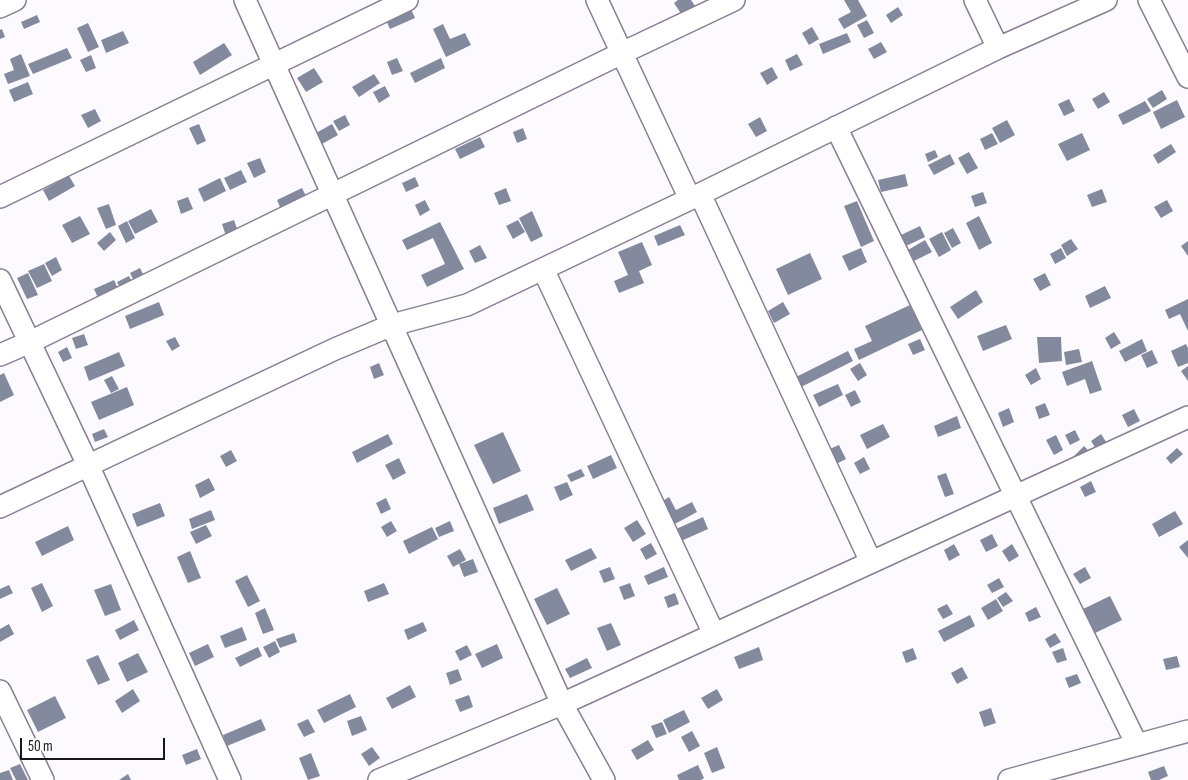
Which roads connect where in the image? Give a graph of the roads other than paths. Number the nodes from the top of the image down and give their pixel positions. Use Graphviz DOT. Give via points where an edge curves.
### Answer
graph roads {
  1 [pos="15,0"];
  2 [pos="245,0"];
  3 [pos="407,0"];
  4 [pos="597,0"];
  5 [pos="734,0"];
  6 [pos="975,0"];
  7 [pos="1106,0"];
  8 [pos="1149,0"];
  9 [pos="0,7"];
  10 [pos="998,48"];
  11 [pos="622,53"];
  12 [pos="274,64"];
  13 [pos="1188,76"];
  14 [pos="836,127"];
  15 [pos="333,194"];
  16 [pos="0,196"];
  17 [pos="695,196"];
  18 [pos="543,269"];
  19 [pos="0,280"];
  20 [pos="392,325"];
  21 [pos="30,342"];
  22 [pos="0,355"];
  23 [pos="1188,417"];
  24 [pos="88,465"];
  25 [pos="1016,496"];
  26 [pos="0,507"];
  27 [pos="871,562"];
  28 [pos="714,634"];
  29 [pos="0,691"];
  30 [pos="562,704"];
  31 [pos="1188,731"];
  32 [pos="1137,745"];
  33 [pos="43,780"];
  34 [pos="230,780"];
  35 [pos="379,780"];
  36 [pos="604,780"];
  37 [pos="1009,780"];
  1 -- 9 [label="street"];
  2 -- 12 [label="street"];
  3 -- 12 [label="street"];
  4 -- 11 [label="street"];
  5 -- 11 [label="street"];
  6 -- 10 [label="street"];
  7 -- 10 [label="street"];
  8 -- 13 [label="street"];
  10 -- 14 [label="street"];
  11 -- 15 [label="street"];
  11 -- 17 [label="street"];
  12 -- 15 [label="street"];
  12 -- 16 [label="street"];
  14 -- 17 [label="street"];
  14 -- 25 [label="street"];
  15 -- 20 [label="street"];
  15 -- 21 [label="street"];
  17 -- 18 [label="street"];
  17 -- 27 [label="street"];
  18 -- 20 [label="street" via="467,305"];
  18 -- 28 [label="street"];
  19 -- 21 [label="street"];
  20 -- 24 [label="street"];
  20 -- 30 [label="street"];
  21 -- 22 [label="street"];
  21 -- 24 [label="street"];
  23 -- 25 [label="street"];
  24 -- 26 [label="street"];
  24 -- 34 [label="street"];
  25 -- 27 [label="street"];
  25 -- 32 [label="street"];
  27 -- 28 [label="street"];
  28 -- 30 [label="street"];
  29 -- 33 [label="street"];
  30 -- 35 [label="street"];
  30 -- 36 [label="street"];
  31 -- 32 [label="street"];
  32 -- 37 [label="street"];
}
